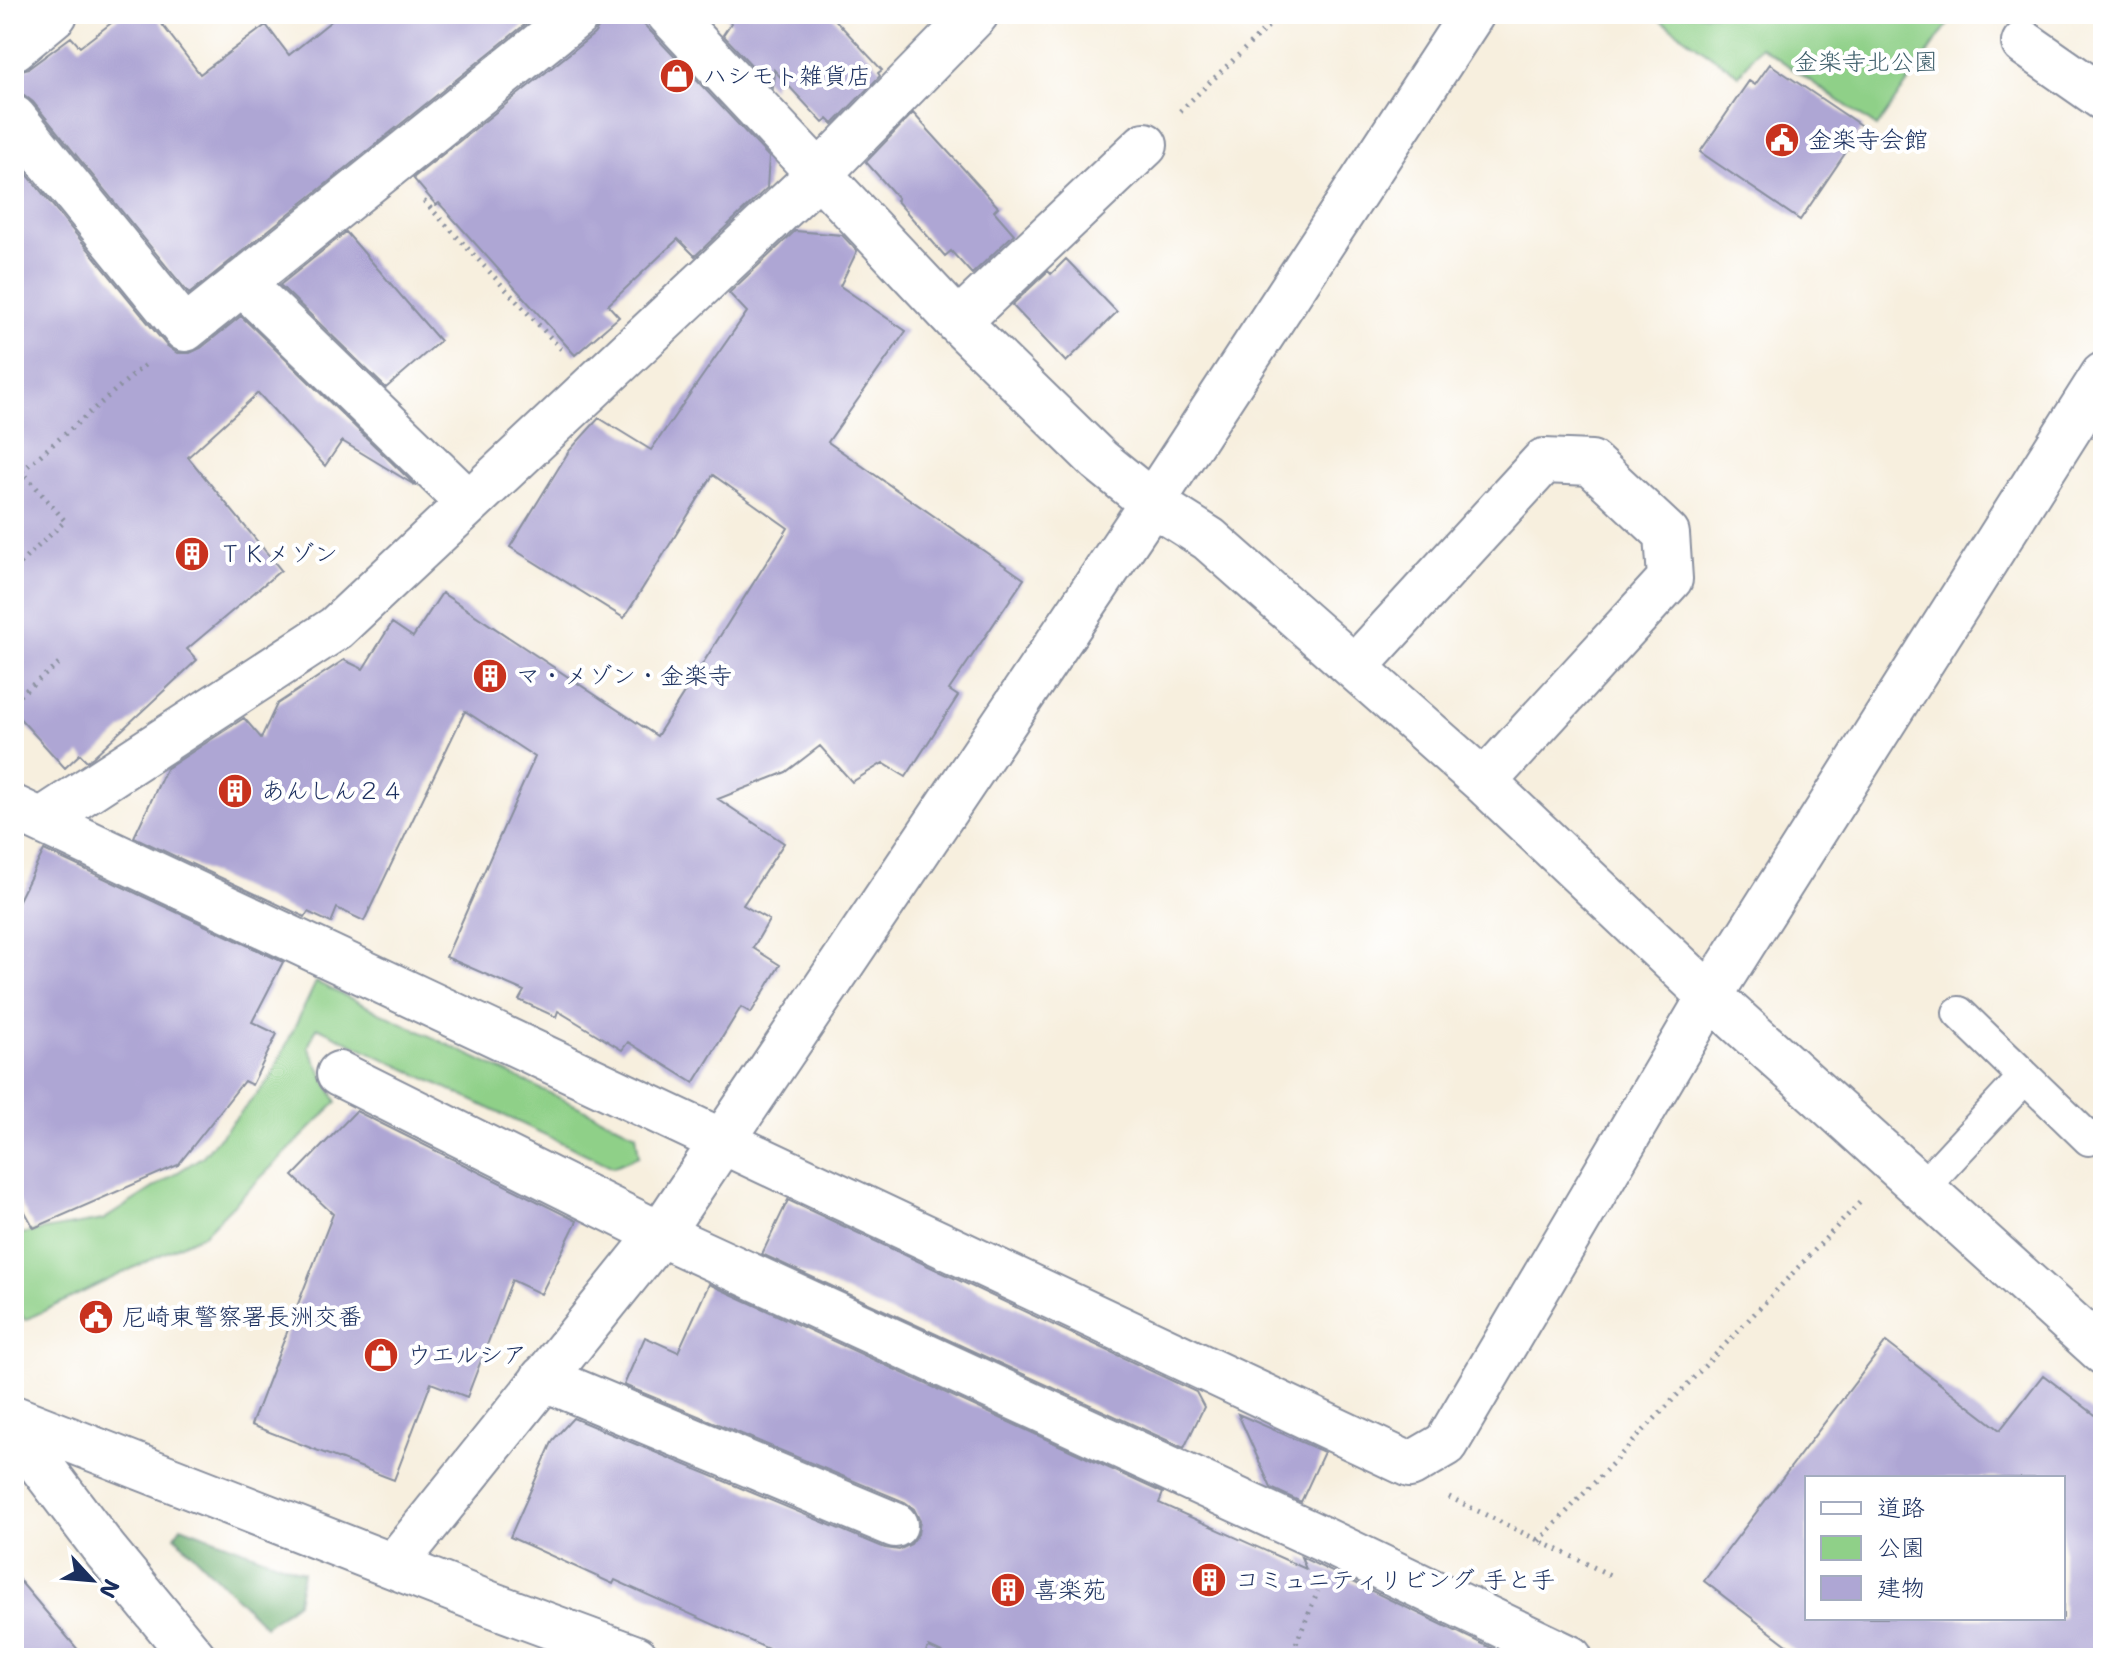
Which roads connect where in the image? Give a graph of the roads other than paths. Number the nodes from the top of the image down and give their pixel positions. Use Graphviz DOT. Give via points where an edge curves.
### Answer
graph roads {
  1 [pos="55,14"];
  2 [pos="578,14"];
  3 [pos="669,14"];
  4 [pos="976,14"];
  5 [pos="1472,14"];
  6 [pos="2024,43"];
  7 [pos="14,48"];
  8 [pos="2103,98"];
  9 [pos="14,118"];
  10 [pos="1145,145"];
  11 [pos="820,173"];
  12 [pos="242,283"];
  13 [pos="958,322"];
  14 [pos="2103,375"];
  15 [pos="469,503"];
  16 [pos="1152,503"];
  17 [pos="1355,667"];
  18 [pos="1484,782"];
  19 [pos="28,814"];
  20 [pos="1710,996"];
  21 [pos="1959,1013"];
  22 [pos="339,1074"];
  23 [pos="2025,1077"];
  24 [pos="722,1139"];
  25 [pos="2089,1139"];
  26 [pos="1909,1176"];
  27 [pos="660,1234"];
  28 [pos="2103,1352"];
  29 [pos="543,1378"];
  30 [pos="14,1418"];
  31 [pos="14,1430"];
  32 [pos="895,1525"];
  33 [pos="394,1565"];
  34 [pos="194,1658"];
  35 [pos="636,1658"];
  36 [pos="1570,1658"];
  1 -- 7 [label="street"];
  2 -- 12 [label="street"];
  3 -- 11 [label="street"];
  4 -- 11 [label="street"];
  5 -- 16 [label="street"];
  6 -- 8 [label="street"];
  9 -- 12 [label="street" via="185,329"];
  10 -- 13 [label="street"];
  11 -- 13 [label="street"];
  11 -- 15 [label="street"];
  12 -- 15 [label="street"];
  13 -- 16 [label="street" via="1099,460"];
  14 -- 20 [label="street"];
  15 -- 19 [label="street" via="336,628"];
  16 -- 17 [label="street" via="1209,539"];
  16 -- 24 [label="street"];
  17 -- 18 [label="street"];
  17 -- 18 [label="street" via="1544,461 1591,463 1667,534 1670,579"];
  18 -- 20 [label="street"];
  19 -- 24 [label="street"];
  20 -- 24 [label="street" via="1446,1444 1410,1465"];
  20 -- 26 [label="street"];
  21 -- 23 [label="lane"];
  22 -- 27 [label="street"];
  23 -- 25 [label="lane"];
  23 -- 26 [label="lane"];
  24 -- 27 [label="street"];
  26 -- 28 [label="street"];
  27 -- 29 [label="street"];
  27 -- 36 [label="street"];
  29 -- 32 [label="street"];
  29 -- 33 [label="street"];
  30 -- 33 [label="street"];
  31 -- 34 [label="street"];
  33 -- 35 [label="street"];
}
